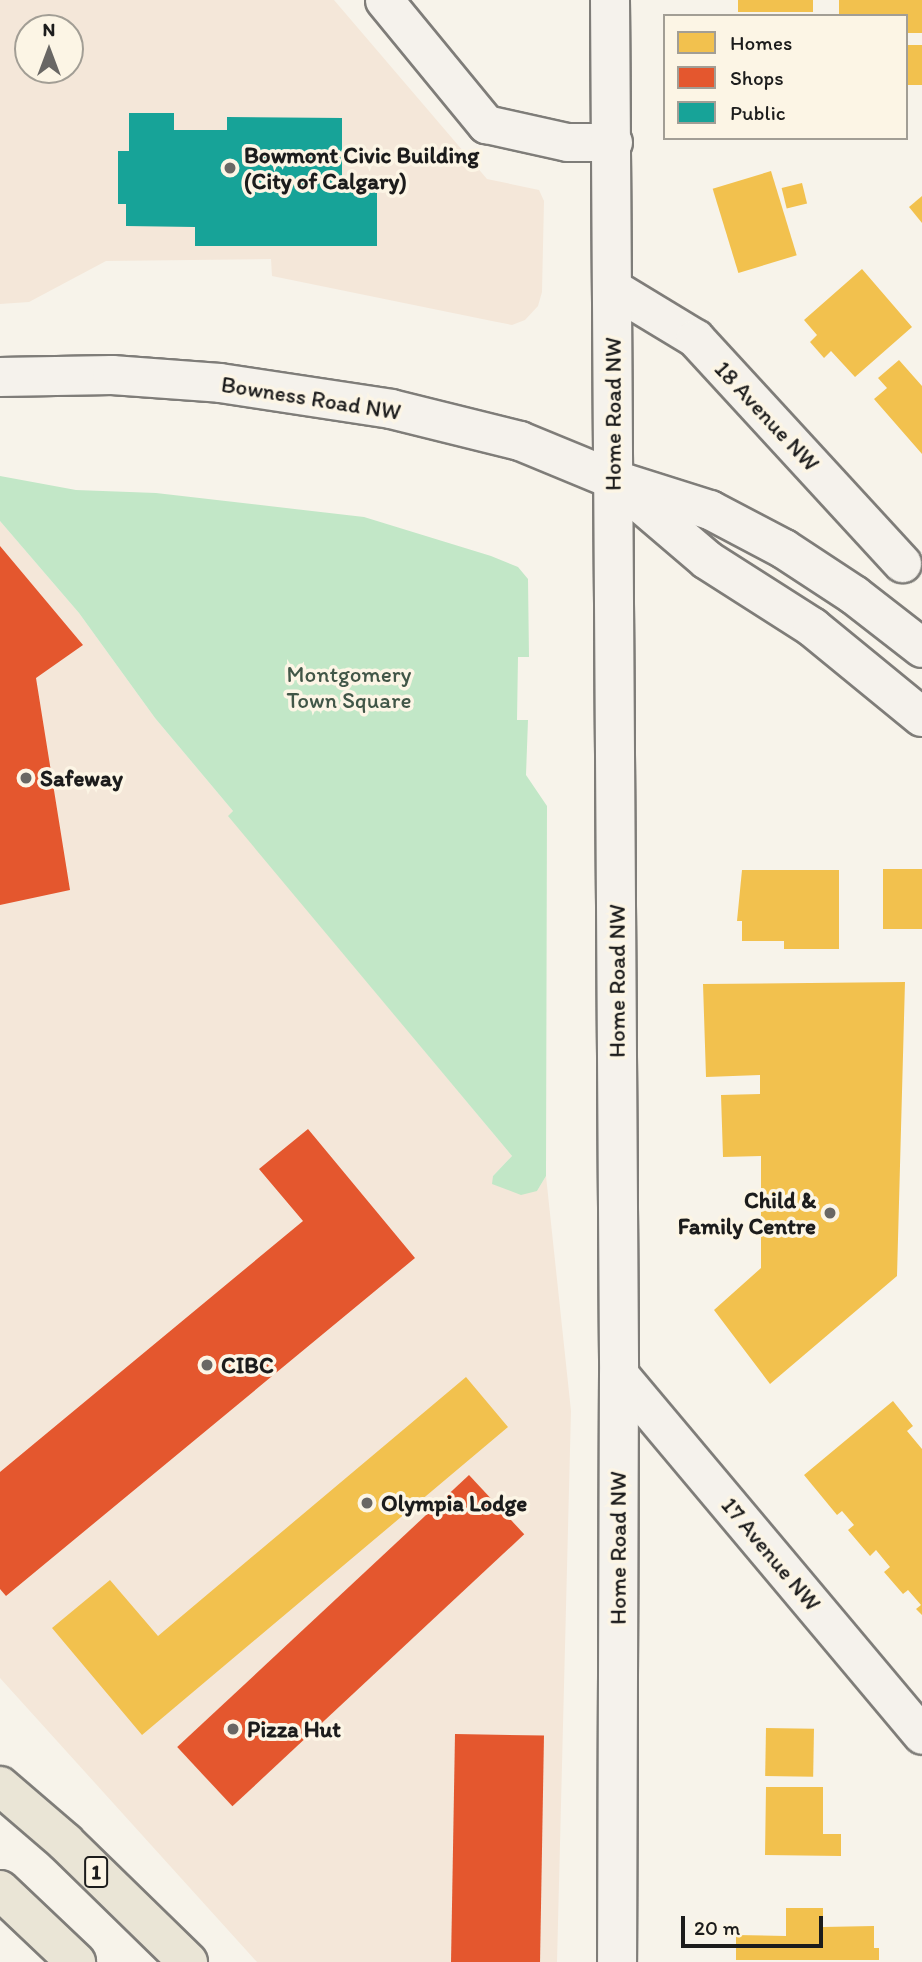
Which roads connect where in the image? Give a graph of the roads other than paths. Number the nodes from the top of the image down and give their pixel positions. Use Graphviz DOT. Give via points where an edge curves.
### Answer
graph roads {
  1 [pos="384,0"];
  2 [pos="611,0"];
  3 [pos="613,142"];
  4 [pos="614,289"];
  5 [pos="0,377"];
  6 [pos="612,479"];
  7 [pos="902,563"];
  8 [pos="922,648"];
  9 [pos="922,717"];
  10 [pos="619,1374"];
  11 [pos="922,1735"];
  12 [pos="0,1786"];
  13 [pos="0,1890"];
  14 [pos="76,1962"];
  15 [pos="188,1962"];
  16 [pos="617,1962"];
  1 -- 3 [label="street" via="486,124 567,142"];
  2 -- 3 [label="street, Home Road NW"];
  3 -- 4 [label="street, Home Road NW"];
  4 -- 6 [label="street, Home Road NW"];
  4 -- 7 [label="street, 18 Avenue NW" via="695,338"];
  5 -- 6 [label="street, Bowness Road NW" via="112,375 220,383 391,409 520,441"];
  6 -- 8 [label="street, Bowness Road NW" via="710,510 784,549"];
  6 -- 9 [label="street, Bowness Road NW" via="707,560 812,627"];
  6 -- 10 [label="street, Home Road NW"];
  10 -- 11 [label="street, 17 Avenue NW"];
  10 -- 16 [label="street, Home Road NW"];
  12 -- 15 [label="highway, 1"];
  13 -- 14 [label="highway"];
}
